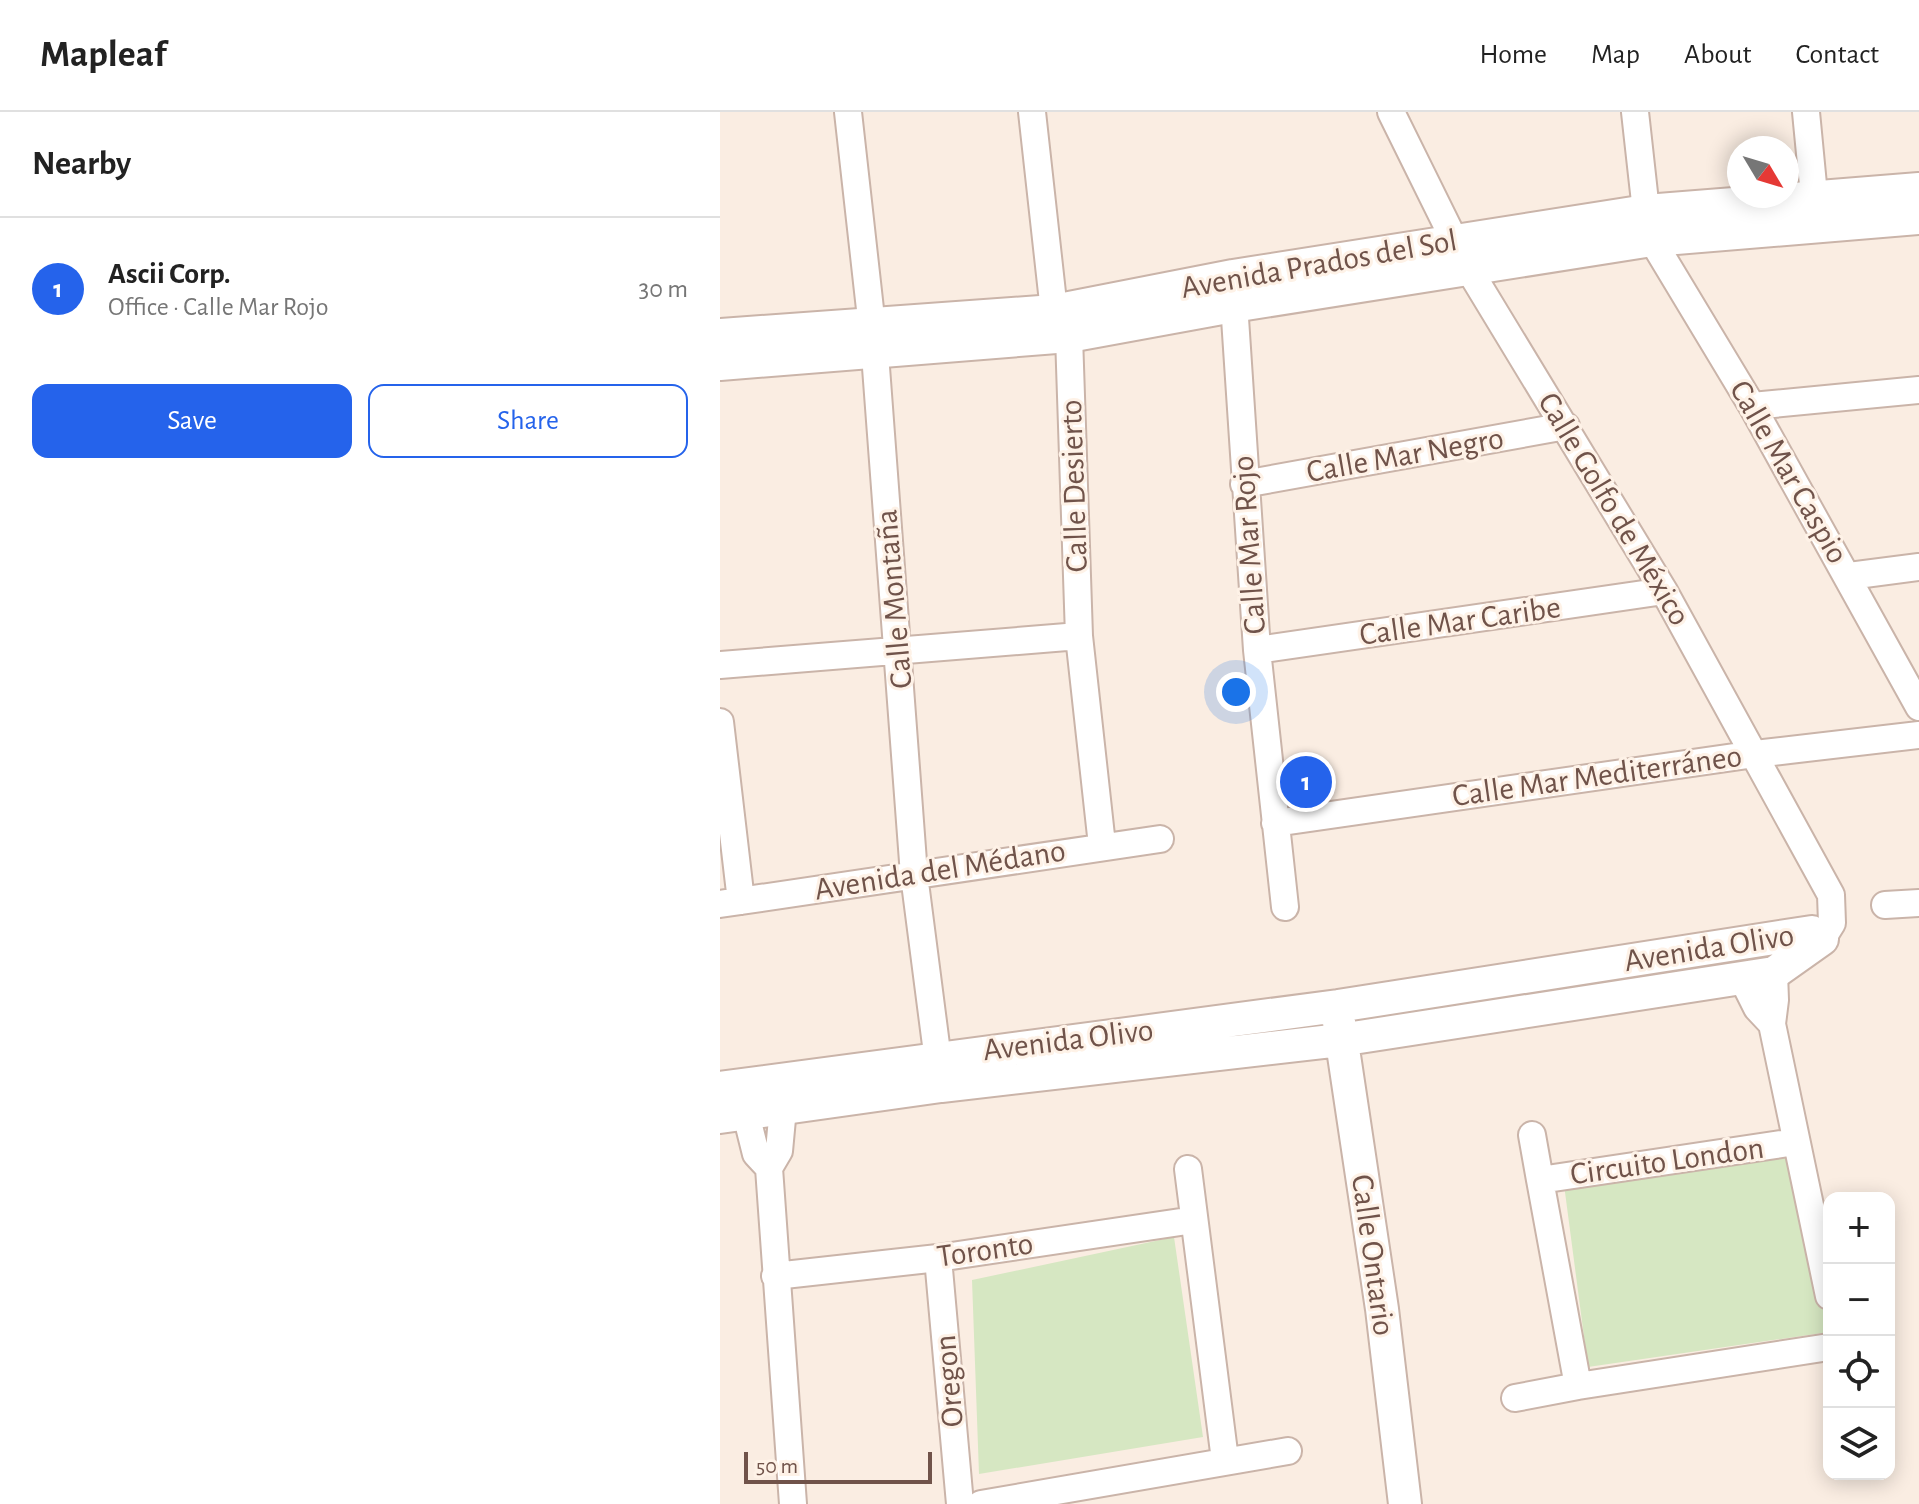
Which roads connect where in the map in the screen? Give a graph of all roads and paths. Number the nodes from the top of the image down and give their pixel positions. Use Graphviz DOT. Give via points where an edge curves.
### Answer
graph roads {
  1 [pos="848,112"];
  2 [pos="1032,112"];
  3 [pos="1391,112"];
  4 [pos="1635,112"];
  5 [pos="1806,112"];
  6 [pos="1919,189"];
  7 [pos="1816,213"];
  8 [pos="1919,218"];
  9 [pos="1649,226"];
  10 [pos="1462,254"];
  11 [pos="1233,291"];
  12 [pos="1062,324"];
  13 [pos="720,335"];
  14 [pos="873,338"];
  15 [pos="720,364"];
  16 [pos="1919,390"];
  17 [pos="1752,406"];
  18 [pos="1566,426"];
  19 [pos="1244,484"];
  20 [pos="1919,567"];
  21 [pos="1849,576"];
  22 [pos="1664,591"];
  23 [pos="1079,636"];
  24 [pos="1257,650"];
  25 [pos="898,651"];
  26 [pos="720,665"];
  27 [pos="1919,707"];
  28 [pos="720,722"];
  29 [pos="1919,735"];
  30 [pos="1755,754"];
  31 [pos="1275,823"];
  32 [pos="1160,839"];
  33 [pos="1102,845"];
  34 [pos="914,875"];
  35 [pos="730,902"];
  36 [pos="1919,903"];
  37 [pos="1885,905"];
  38 [pos="1285,907"];
  39 [pos="1770,938"];
  40 [pos="1822,939"];
  41 [pos="1736,945"];
  42 [pos="1774,973"];
  43 [pos="1742,978"];
  44 [pos="1338,1006"];
  45 [pos="1772,1024"];
  46 [pos="1340,1040"];
  47 [pos="940,1071"];
  48 [pos="720,1088"];
  49 [pos="783,1108"];
  50 [pos="733,1115"];
  51 [pos="1532,1135"];
  52 [pos="1795,1142"];
  53 [pos="769,1168"];
  54 [pos="1188,1169"];
  55 [pos="1540,1180"];
  56 [pos="1194,1220"];
  57 [pos="938,1258"];
  58 [pos="1823,1269"];
  59 [pos="775,1276"];
  60 [pos="1823,1348"];
  61 [pos="1578,1386"];
  62 [pos="1515,1398"];
  63 [pos="1288,1451"];
  64 [pos="1225,1460"];
  65 [pos="793,1504"];
  66 [pos="960,1504"];
  67 [pos="981,1504"];
  68 [pos="1405,1504"];
  1 -- 14 [label="street, Calle Montaña"];
  2 -- 12 [label="street, Calle Desierto"];
  3 -- 10 [label="street, Calle Golfo de México"];
  4 -- 9 [label="street, Calle Mar Caspio"];
  5 -- 7 [label="street"];
  6 -- 7 [label="street, Avenida Prados del Sol"];
  7 -- 8 [label="street, Avenida Prados del Sol"];
  7 -- 9 [label="street, Avenida Prados del Sol"];
  9 -- 10 [label="street, Avenida Prados del Sol"];
  9 -- 17 [label="street, Calle Mar Caspio"];
  10 -- 11 [label="street, Avenida Prados del Sol"];
  10 -- 18 [label="street, Calle Golfo de México"];
  11 -- 12 [label="street, Avenida Prados del Sol"];
  11 -- 19 [label="street, Calle Mar Rojo"];
  12 -- 14 [label="street, Avenida Prados del Sol"];
  12 -- 23 [label="street, Calle Desierto"];
  13 -- 14 [label="street, Avenida Prados del Sol"];
  14 -- 15 [label="street, Avenida Prados del Sol"];
  14 -- 25 [label="street, Calle Montaña"];
  16 -- 17 [label="street"];
  17 -- 21 [label="street, Calle Mar Caspio"];
  18 -- 19 [label="street, Calle Mar Negro"];
  18 -- 22 [label="street, Calle Golfo de México"];
  19 -- 24 [label="street, Calle Mar Rojo"];
  20 -- 21 [label="street"];
  21 -- 27 [label="street, Calle Mar Caspio"];
  22 -- 24 [label="street, Calle Mar Caribe"];
  22 -- 30 [label="street, Calle Golfo de México"];
  23 -- 25 [label="street"];
  23 -- 33 [label="street, Calle Desierto"];
  24 -- 31 [label="street, Calle Mar Rojo"];
  25 -- 26 [label="street"];
  25 -- 34 [label="street, Calle Montaña"];
  28 -- 35 [label="street"];
  29 -- 30 [label="street, Calle Mar Mediterráneo"];
  30 -- 31 [label="street, Calle Mar Mediterráneo"];
  30 -- 40 [label="street, Calle Golfo de México" via="1831,895 1832,923"];
  31 -- 38 [label="street, Calle Mar Rojo"];
  32 -- 33 [label="street, Avenida del Médano"];
  33 -- 34 [label="street, Avenida del Médano"];
  34 -- 35 [label="street, Avenida del Médano"];
  34 -- 47 [label="street, Calle Montaña"];
  36 -- 37 [label="street"];
  39 -- 40 [label="street, Avenida Olivo" via="1812,932"];
  39 -- 41 [label="street, Avenida Olivo"];
  39 -- 42 [label="street, Circuito London"];
  40 -- 42 [label="street, Avenida Olivo"];
  41 -- 43 [label="street, Circuito London"];
  41 -- 44 [label="street, Avenida Olivo"];
  42 -- 43 [label="street, Avenida Olivo"];
  42 -- 45 [label="street, Circuito London"];
  43 -- 45 [label="street, Circuito London"];
  43 -- 46 [label="street, Avenida Olivo"];
  44 -- 46 [label="street, Calle Ontario"];
  44 -- 47 [label="street, Avenida Olivo"];
  45 -- 52 [label="street, Circuito London"];
  46 -- 47 [label="street, Avenida Olivo"];
  46 -- 68 [label="street, Calle Ontario" via="1382,1309"];
  47 -- 48 [label="street, Avenida Olivo"];
  47 -- 49 [label="street, Avenida Olivo"];
  49 -- 50 [label="street, Avenida Olivo"];
  49 -- 53 [label="street" via="779,1151"];
  50 -- 53 [label="street"];
  51 -- 55 [label="street, Circuito London"];
  52 -- 55 [label="street, Circuito London"];
  52 -- 58 [label="street, Circuito London"];
  53 -- 59 [label="street"];
  54 -- 56 [label="street"];
  55 -- 61 [label="street, Circuito London"];
  56 -- 57 [label="street, Toronto"];
  56 -- 64 [label="street"];
  57 -- 59 [label="street, Toronto"];
  57 -- 66 [label="street, Oregon"];
  59 -- 65 [label="street"];
  60 -- 61 [label="street"];
  61 -- 62 [label="street"];
  63 -- 64 [label="street"];
  64 -- 67 [label="street"];
}
